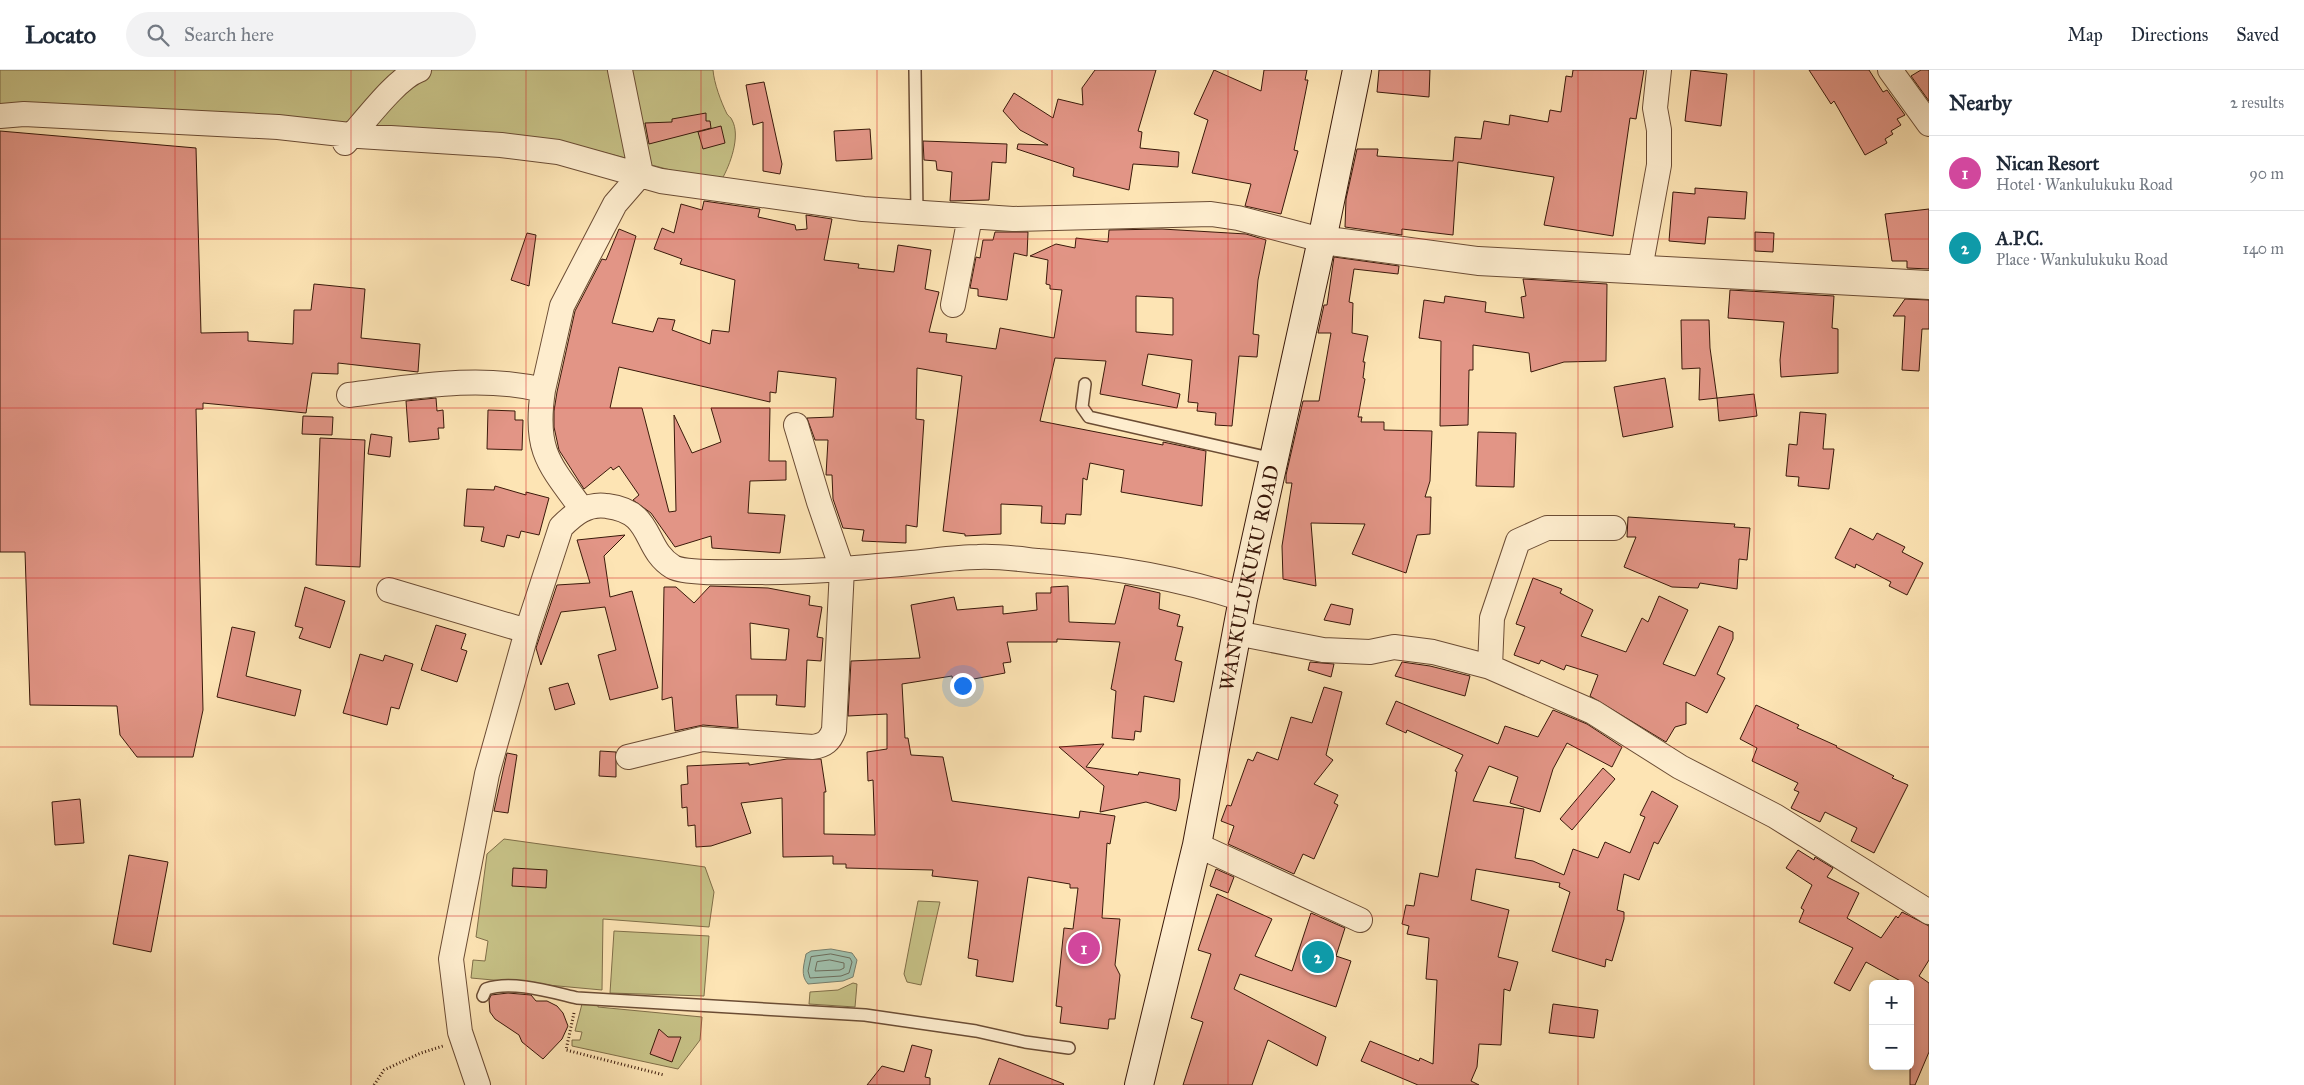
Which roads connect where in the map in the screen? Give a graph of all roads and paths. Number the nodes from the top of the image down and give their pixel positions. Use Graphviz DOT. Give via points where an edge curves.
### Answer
graph roads {
  1 [pos="420,70"];
  2 [pos="620,70"];
  3 [pos="915,70"];
  4 [pos="1357,70"];
  5 [pos="1659,70"];
  6 [pos="1890,70"];
  7 [pos="0,116"];
  8 [pos="1929,124"];
  9 [pos="346,141"];
  10 [pos="641,174"];
  11 [pos="917,213"];
  12 [pos="970,217"];
  13 [pos="1322,240"];
  14 [pos="1640,269"];
  15 [pos="1929,285"];
  16 [pos="953,305"];
  17 [pos="1085,384"];
  18 [pos="542,390"];
  19 [pos="349,395"];
  20 [pos="796,426"];
  21 [pos="1274,459"];
  22 [pos="582,509"];
  23 [pos="1614,528"];
  24 [pos="842,569"];
  25 [pos="389,590"];
  26 [pos="1243,599"];
  27 [pos="527,631"];
  28 [pos="1236,634"];
  29 [pos="1490,667"];
  30 [pos="628,757"];
  31 [pos="1198,845"];
  32 [pos="1929,912"];
  33 [pos="1360,920"];
  34 [pos="482,996"];
  35 [pos="577,998"];
  36 [pos="462,1040"];
  37 [pos="1069,1048"];
  38 [pos="664,1075"];
  39 [pos="374,1085"];
  40 [pos="478,1085"];
  41 [pos="1139,1085"];
  1 -- 9 [label="street" via="411,73 389,93"];
  2 -- 10 [label="street"];
  3 -- 11 [label="lane"];
  4 -- 13 [label="main road, WANKULUKUKU ROAD"];
  5 -- 14 [label="street" via="1655,108 1659,130 1658,165"];
  6 -- 8 [label="street"];
  7 -- 9 [label="street" via="24,114 278,126"];
  9 -- 10 [label="street" via="501,145 558,152"];
  10 -- 11 [label="street" via="661,181 863,209"];
  10 -- 18 [label="street" via="615,204 562,306"];
  11 -- 12 [label="street"];
  12 -- 13 [label="street" via="1211,214"];
  12 -- 16 [label="street"];
  13 -- 14 [label="main road" via="1478,261"];
  13 -- 21 [label="main road, WANKULUKUKU ROAD"];
  14 -- 15 [label="main road"];
  17 -- 21 [label="lane" via="1082,407 1089,416"];
  18 -- 19 [label="street" via="518,384 454,383"];
  18 -- 22 [label="street" via="540,438 545,455"];
  20 -- 24 [label="street"];
  21 -- 26 [label="main road, WANKULUKUKU ROAD"];
  22 -- 24 [label="street" via="603,505 630,512 668,562 680,569 781,573"];
  22 -- 27 [label="street" via="561,527"];
  23 -- 29 [label="street" via="1547,528 1518,541 1492,618"];
  24 -- 26 [label="street" via="979,556 1135,571 1199,584"];
  24 -- 30 [label="street" via="834,730 824,745 813,747 702,739"];
  25 -- 27 [label="street"];
  26 -- 28 [label="main road, WANKULUKUKU ROAD"];
  27 -- 36 [label="street" via="487,774 451,959"];
  28 -- 29 [label="street" via="1323,650 1370,652 1394,646"];
  28 -- 31 [label="main road, WANKULUKUKU ROAD"];
  29 -- 32 [label="street" via="1593,712 1680,767 1775,816"];
  31 -- 33 [label="street"];
  31 -- 41 [label="main road, WANKULUKUKU ROAD"];
  34 -- 35 [label="lane" via="486,989 494,986 532,988"];
  35 -- 37 [label="lane" via="865,1015"];
  35 -- 38 [label="path" via="566,1050"];
  36 -- 39 [label="path" via="421,1053 384,1070"];
  36 -- 40 [label="street"];
}
